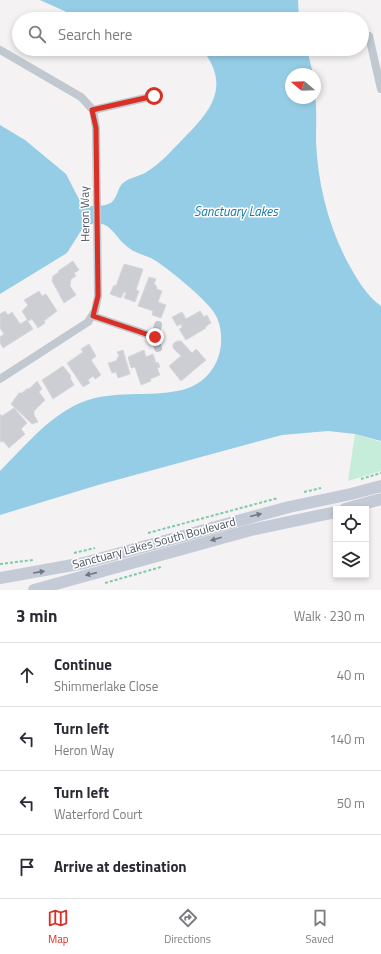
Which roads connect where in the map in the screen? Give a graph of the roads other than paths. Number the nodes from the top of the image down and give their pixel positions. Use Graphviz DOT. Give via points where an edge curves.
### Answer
graph roads {
  1 [pos="369,36"];
  2 [pos="0,50"];
  3 [pos="381,90"];
  4 [pos="154,96"];
  5 [pos="92,110"];
  6 [pos="93,316"];
  7 [pos="158,325"];
  8 [pos="155,337"];
  9 [pos="158,348"];
  10 [pos="0,379"];
  11 [pos="381,486"];
  12 [pos="305,497"];
  13 [pos="381,498"];
  14 [pos="355,506"];
  15 [pos="333,513"];
  16 [pos="309,518"];
  17 [pos="0,578"];
  18 [pos="34,590"];
  1 -- 3 [label="street"];
  2 -- 5 [label="street" via="81,97"];
  4 -- 5 [label="street"];
  5 -- 6 [label="street, Heron Way" via="96,128 98,296"];
  6 -- 8 [label="street"];
  6 -- 10 [label="street" via="81,327"];
  7 -- 8 [label="street"];
  8 -- 9 [label="street"];
  11 -- 12 [label="street, Sanctuary Lakes South Boulevard" via="351,494"];
  12 -- 16 [label="street"];
  17 -- 12 [label="street, Sanctuary Lakes South Boulevard, one-way" via="84,563"];
  13 -- 14 [label="street"];
  15 -- 16 [label="street, Sanctuary Lakes South Boulevard"];
  16 -- 18 [label="street, Sanctuary Lakes South Boulevard, one-way" via="251,530"];
}
